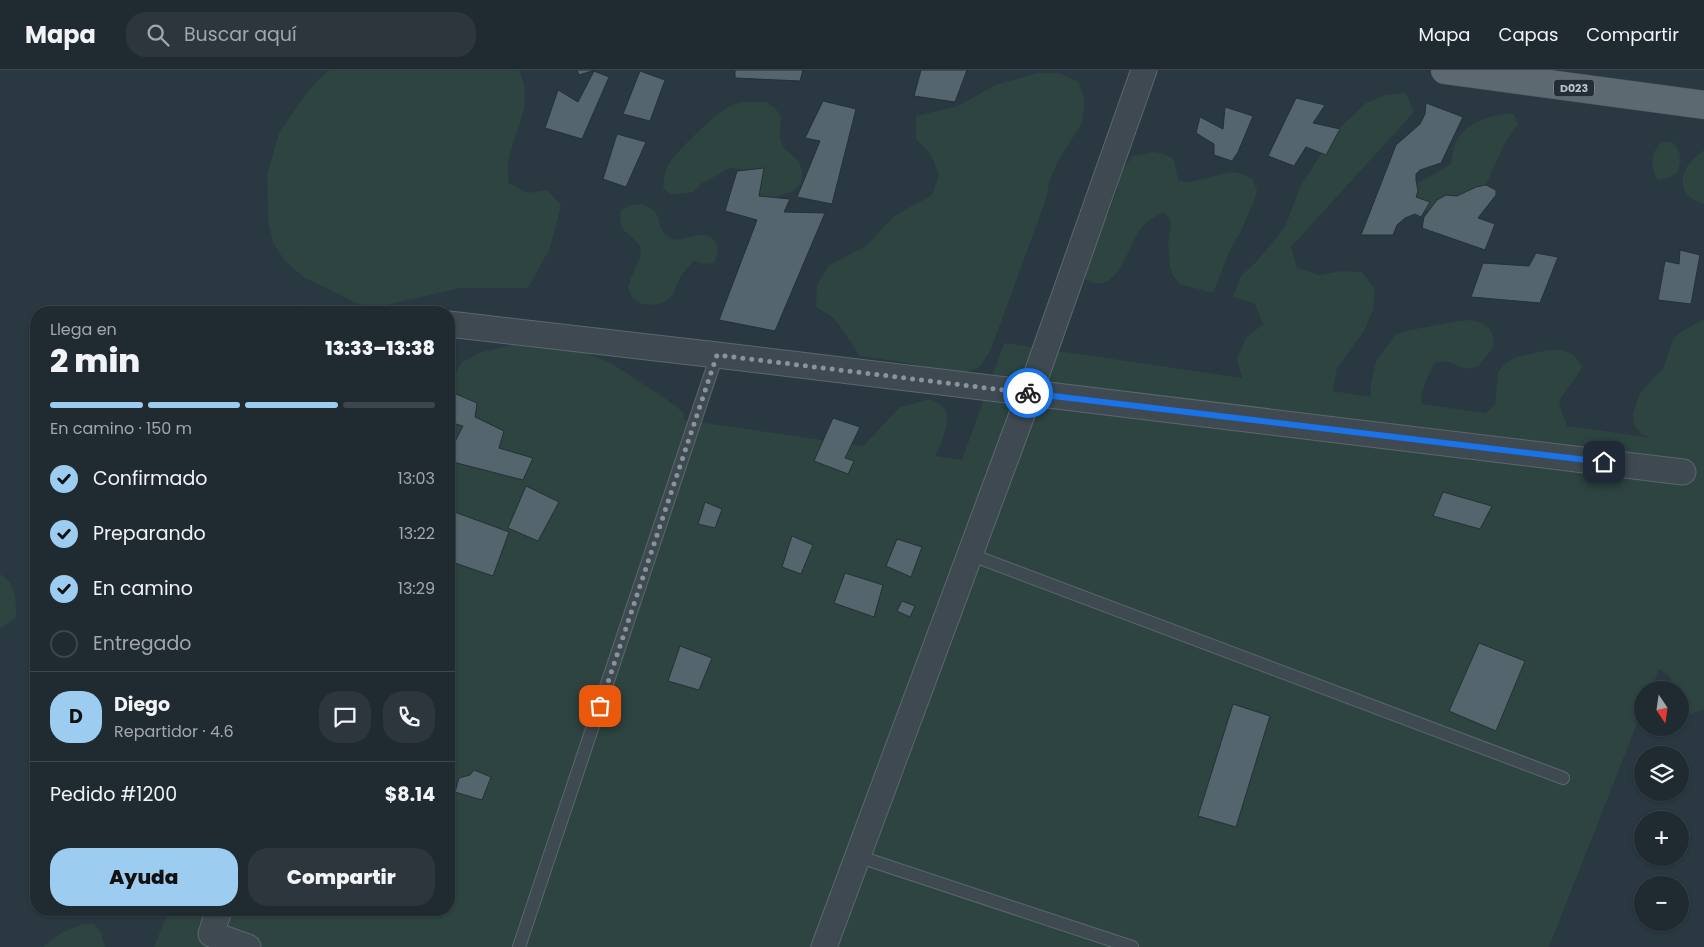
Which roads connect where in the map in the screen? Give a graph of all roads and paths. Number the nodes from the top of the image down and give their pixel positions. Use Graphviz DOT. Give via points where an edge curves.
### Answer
graph roads {
  1 [pos="1144,70"];
  2 [pos="1445,70"];
  3 [pos="1490,73"];
  4 [pos="1704,105"];
  5 [pos="455,325"];
  6 [pos="717,355"];
  7 [pos="1030,393"];
  8 [pos="1683,472"];
  9 [pos="969,554"];
  10 [pos="1563,778"];
  11 [pos="857,856"];
  12 [pos="217,916"];
  13 [pos="248,947"];
  14 [pos="519,947"];
  15 [pos="824,947"];
  16 [pos="1132,947"];
  1 -- 7 [label="street"];
  2 -- 3 [label="main road, D023"];
  3 -- 4 [label="main road, D023"];
  5 -- 6 [label="street"];
  6 -- 7 [label="street"];
  6 -- 14 [label="lane"];
  7 -- 8 [label="street"];
  7 -- 9 [label="street"];
  9 -- 10 [label="lane"];
  9 -- 11 [label="street"];
  11 -- 15 [label="street"];
  11 -- 16 [label="lane"];
  12 -- 13 [label="street" via="211,934"];
}
